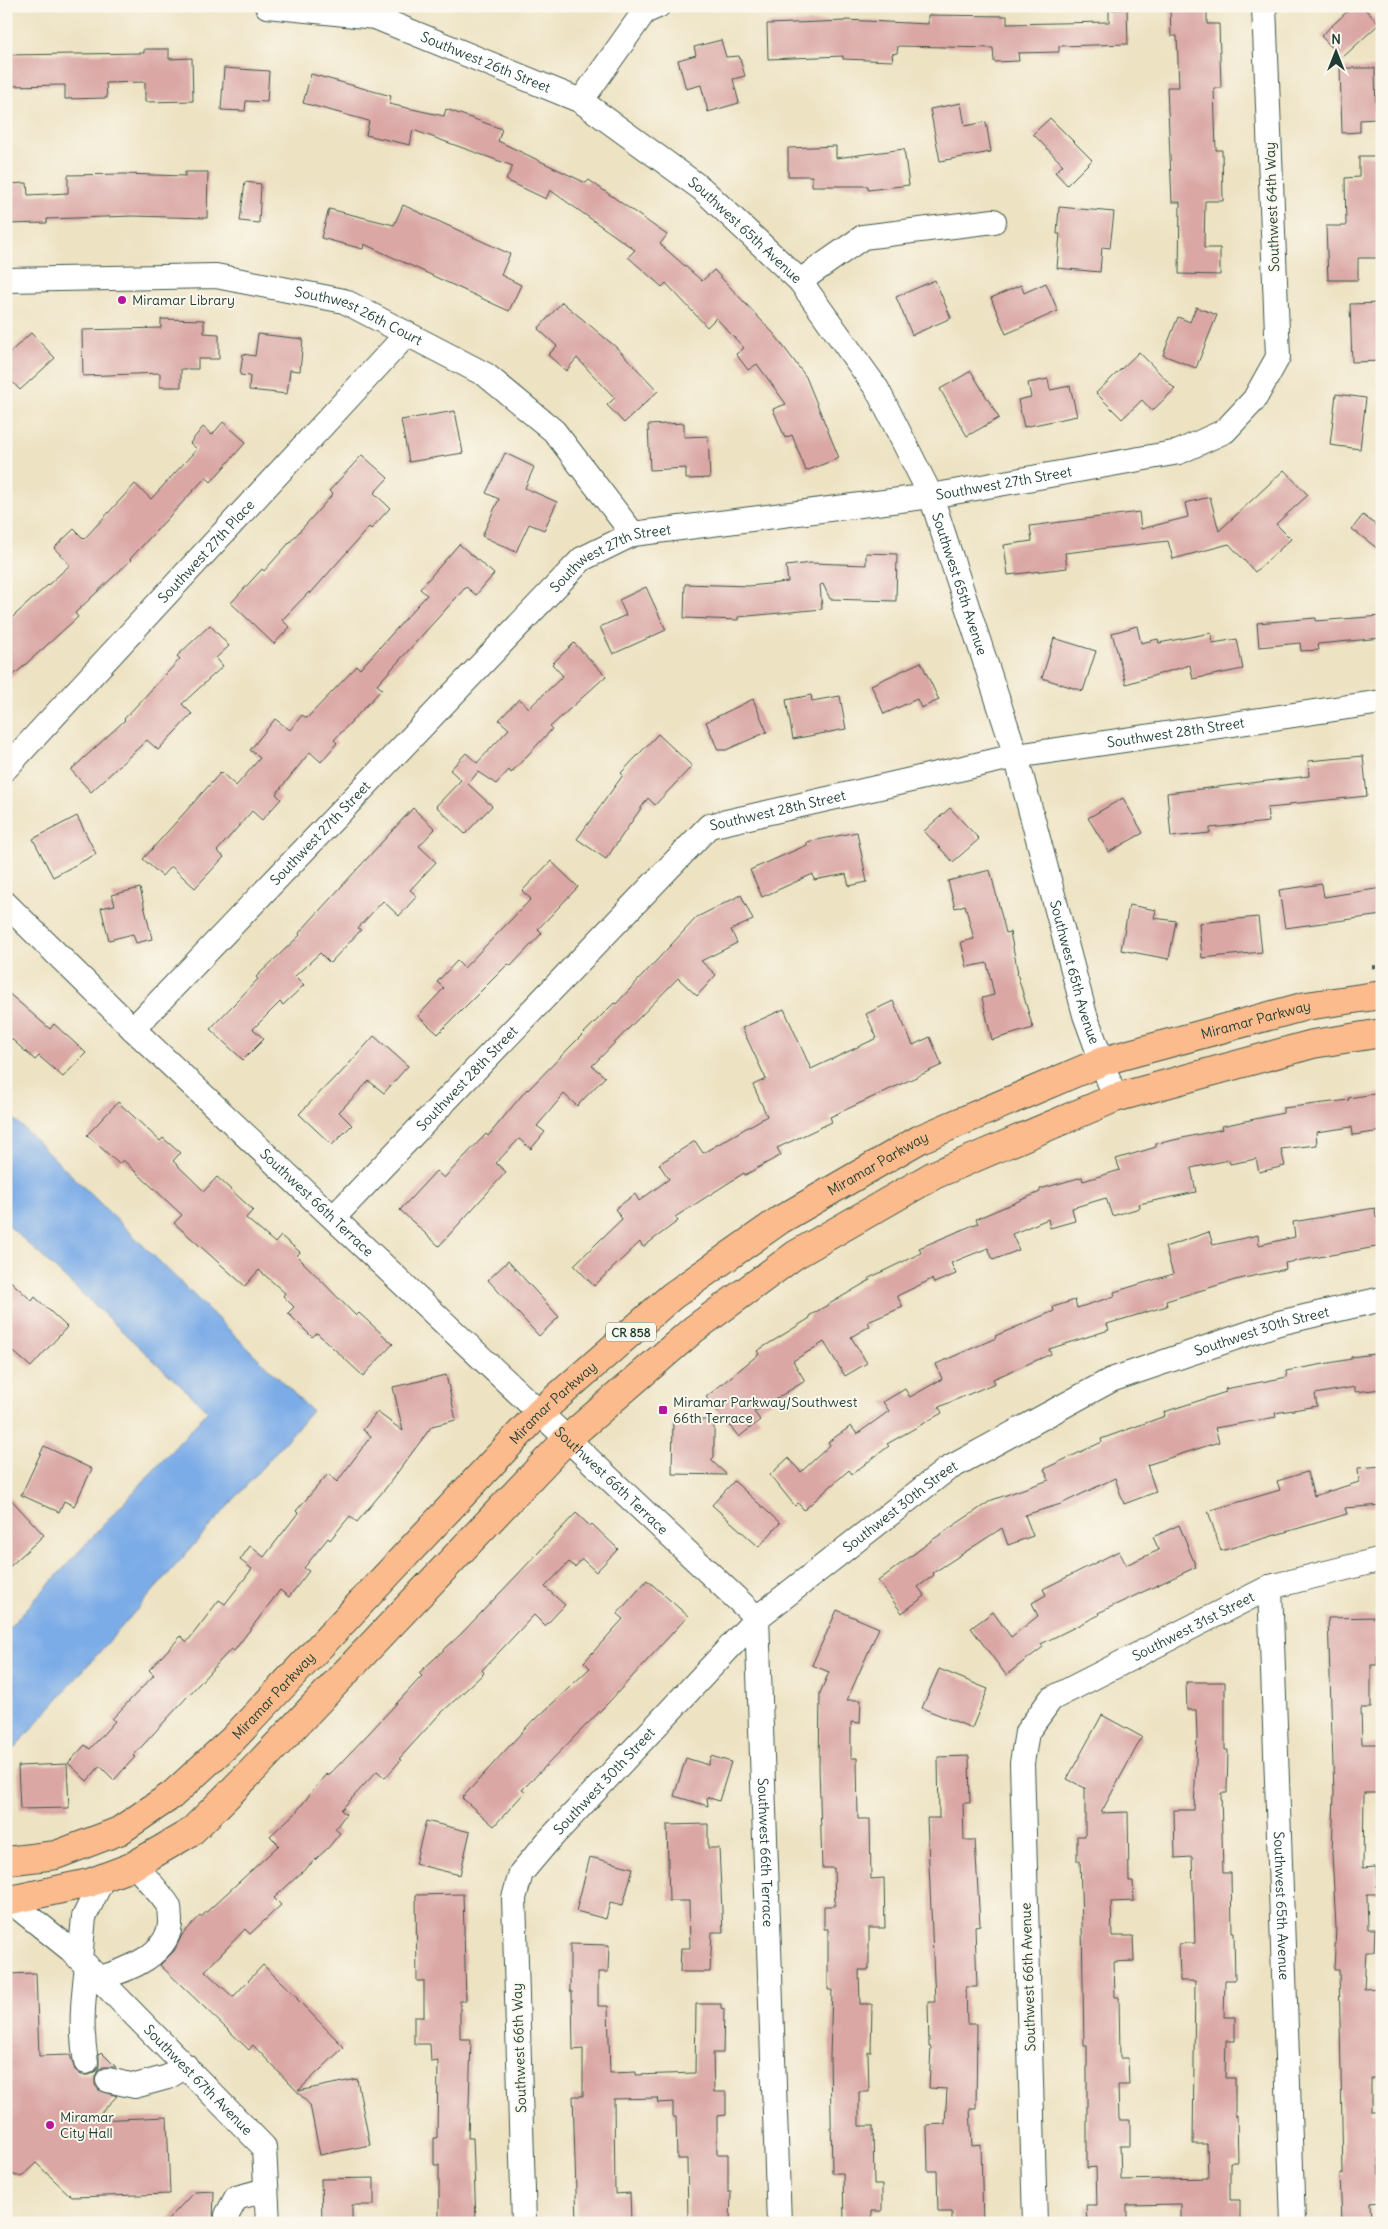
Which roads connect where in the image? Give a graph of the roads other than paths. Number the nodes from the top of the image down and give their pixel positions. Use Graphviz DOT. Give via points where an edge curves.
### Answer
graph roads {
  1 [pos="267,6"];
  2 [pos="658,6"];
  3 [pos="1264,6"];
  4 [pos="581,101"];
  5 [pos="994,221"];
  6 [pos="6,280"];
  7 [pos="800,281"];
  8 [pos="408,334"];
  9 [pos="1254,400"];
  10 [pos="931,496"];
  11 [pos="633,534"];
  12 [pos="1382,702"];
  13 [pos="1016,756"];
  14 [pos="6,768"];
  15 [pos="6,904"];
  16 [pos="1382,995"];
  17 [pos="133,1029"];
  18 [pos="1382,1034"];
  19 [pos="1102,1061"];
  20 [pos="1115,1098"];
  21 [pos="334,1217"];
  22 [pos="1382,1299"];
  23 [pos="539,1413"];
  24 [pos="567,1439"];
  25 [pos="1382,1559"];
  26 [pos="1270,1587"];
  27 [pos="757,1618"];
  28 [pos="1027,1732"];
  29 [pos="6,1861"];
  30 [pos="135,1865"];
  31 [pos="521,1873"];
  32 [pos="102,1878"];
  33 [pos="8,1901"];
  34 [pos="88,1968"];
  35 [pos="86,2062"];
  36 [pos="186,2066"];
  37 [pos="108,2080"];
  38 [pos="266,2190"];
  39 [pos="227,2223"];
  40 [pos="268,2223"];
  41 [pos="524,2223"];
  42 [pos="779,2223"];
  43 [pos="1036,2223"];
  44 [pos="1292,2223"];
  1 -- 4 [label="street, Southwest 26th Street" via="375,17"];
  2 -- 4 [label="street" via="644,12"];
  3 -- 9 [label="street, Southwest 64th Way" via="1278,357"];
  4 -- 7 [label="street, Southwest 65th Avenue" via="702,189"];
  5 -- 7 [label="street" via="863,236"];
  6 -- 8 [label="street, Southwest 26th Court" via="216,276 344,301"];
  7 -- 10 [label="street, Southwest 65th Avenue" via="877,388"];
  8 -- 11 [label="street, Southwest 26th Court" via="486,375 554,431"];
  8 -- 14 [label="street, Southwest 27th Place"];
  9 -- 10 [label="street, Southwest 27th Street" via="1225,431 1179,452"];
  10 -- 11 [label="street, Southwest 27th Street"];
  10 -- 13 [label="street, Southwest 65th Avenue"];
  11 -- 17 [label="street, Southwest 27th Street" via="582,560"];
  12 -- 13 [label="street, Southwest 28th Street"];
  13 -- 19 [label="street, Southwest 65th Avenue" via="1086,1015"];
  13 -- 21 [label="street, Southwest 28th Street" via="709,826"];
  15 -- 17 [label="street, Southwest 66th Terrace"];
  16 -- 19 [label="main road, Miramar Parkway / CR 858" via="1306,1006"];
  17 -- 21 [label="street, Southwest 66th Terrace"];
  18 -- 20 [label="main road, CR 858" via="1313,1044"];
  19 -- 20 [label="street, Southwest 65th Avenue"];
  19 -- 23 [label="main road, Miramar Parkway / CR 858" via="920,1139 780,1220 672,1296"];
  20 -- 24 [label="main road, CR 858" via="934,1175 795,1255 694,1329"];
  21 -- 23 [label="street, Southwest 66th Terrace"];
  22 -- 27 [label="street, Southwest 30th Street" via="1279,1323 1111,1380 946,1470"];
  23 -- 24 [label="street, Southwest 66th Terrace"];
  23 -- 29 [label="main road, Miramar Parkway / CR 858" via="232,1740 172,1795 119,1831 56,1855"];
  24 -- 27 [label="street, Southwest 66th Terrace"];
  24 -- 30 [label="main road, CR 858" via="191,1832"];
  25 -- 26 [label="street, Southwest 31st Street"];
  26 -- 28 [label="street, Southwest 31st Street" via="1051,1699"];
  26 -- 44 [label="street, Southwest 65th Avenue"];
  27 -- 31 [label="street, Southwest 30th Street"];
  27 -- 42 [label="street, Southwest 66th Terrace"];
  28 -- 43 [label="street, Southwest 66th Avenue" via="1022,1763"];
  30 -- 32 [label="main road, CR 858"];
  30 -- 34 [label="street" via="169,1908 170,1930 157,1949 136,1966 121,1972"];
  31 -- 41 [label="street, Southwest 66th Way" via="514,1898"];
  32 -- 33 [label="main road, CR 858"];
  32 -- 34 [label="street" via="84,1917"];
  33 -- 34 [label="street, Southwest 67th Avenue"];
  34 -- 35 [label="street" via="82,2002"];
  34 -- 36 [label="street, Southwest 67th Avenue"];
  36 -- 37 [label="street" via="168,2077 135,2086"];
  36 -- 38 [label="street, Southwest 67th Avenue" via="264,2147"];
  38 -- 39 [label="street" via="236,2198 227,2215"];
  38 -- 40 [label="street, Southwest 67th Avenue"];
}
